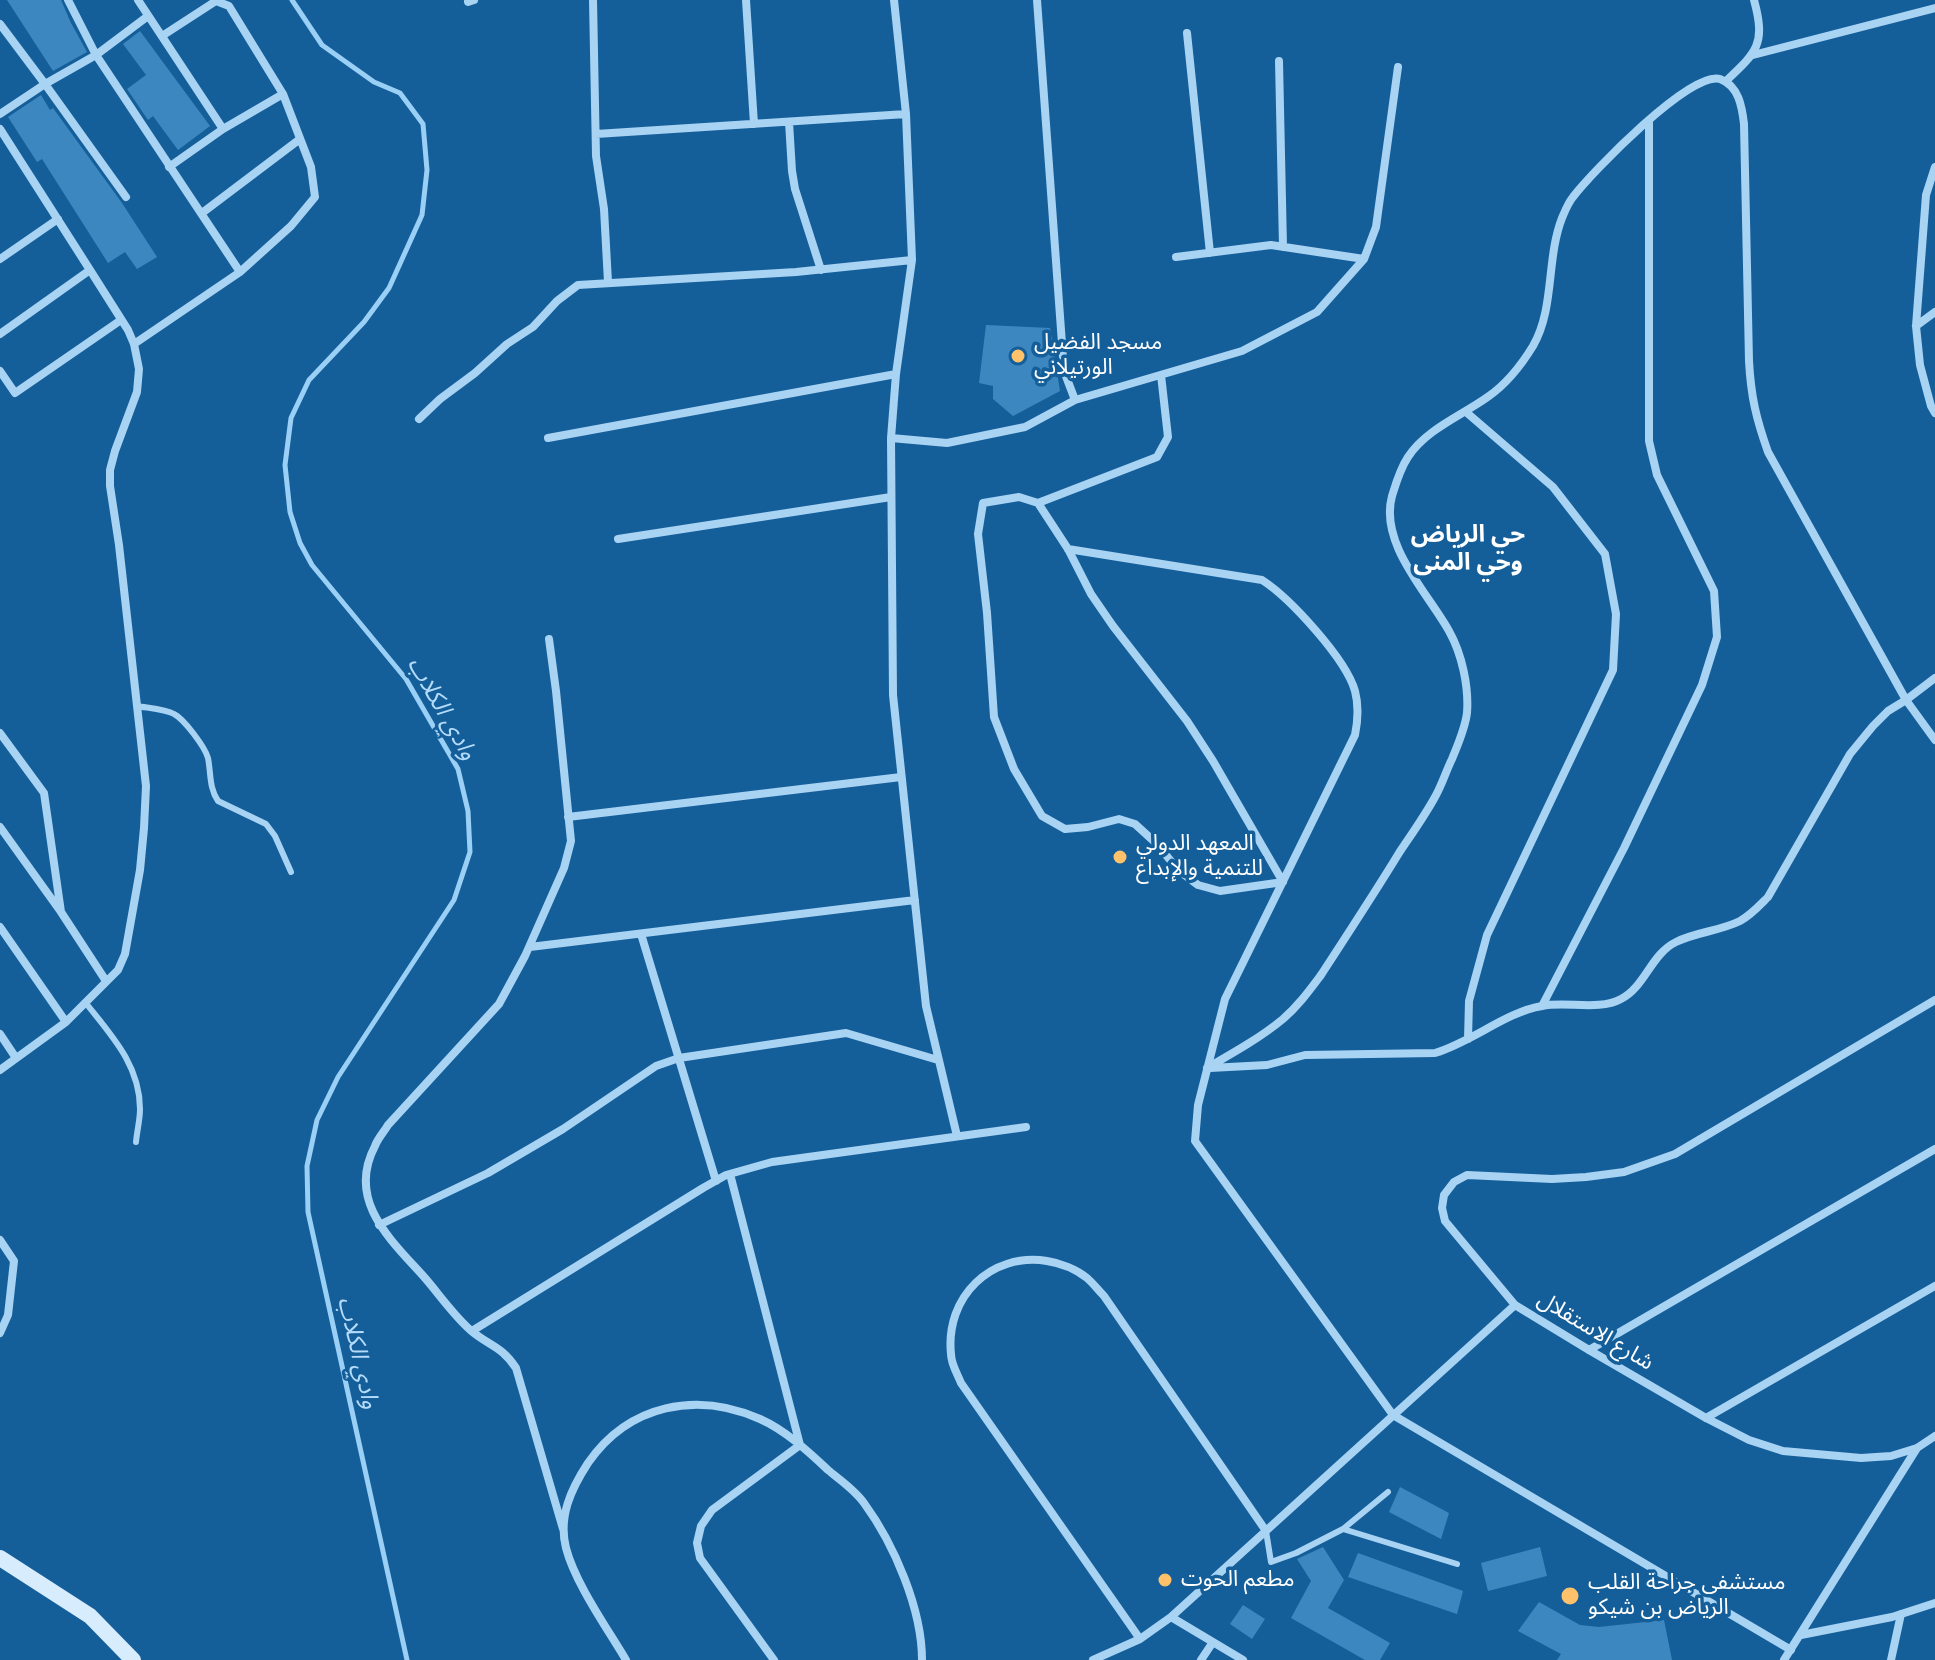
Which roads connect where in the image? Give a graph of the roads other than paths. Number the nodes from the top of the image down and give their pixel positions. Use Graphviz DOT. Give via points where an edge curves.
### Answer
graph roads {
  1 [pos="68,0"];
  2 [pos="138,0"];
  3 [pos="593,0"];
  4 [pos="746,0"];
  5 [pos="894,0"];
  6 [pos="1037,0"];
  7 [pos="1754,0"];
  8 [pos="1935,8"];
  9 [pos="148,16"];
  10 [pos="0,24"];
  11 [pos="1187,33"];
  12 [pos="162,36"];
  13 [pos="96,55"];
  14 [pos="1753,55"];
  15 [pos="1279,61"];
  16 [pos="1398,67"];
  17 [pos="1726,81"];
  18 [pos="45,84"];
  19 [pos="283,94"];
  20 [pos="0,114"];
  21 [pos="906,114"];
  22 [pos="1649,120"];
  23 [pos="789,122"];
  24 [pos="754,124"];
  25 [pos="0,129"];
  26 [pos="223,129"];
  27 [pos="596,134"];
  28 [pos="300,139"];
  29 [pos="169,167"];
  30 [pos="1935,167"];
  31 [pos="126,197"];
  32 [pos="202,213"];
  33 [pos="58,219"];
  34 [pos="1283,247"];
  35 [pos="1210,253"];
  36 [pos="1176,257"];
  37 [pos="0,259"];
  38 [pos="1364,259"];
  39 [pos="912,260"];
  40 [pos="90,270"];
  41 [pos="821,270"];
  42 [pos="240,272"];
  43 [pos="608,282"];
  44 [pos="1935,312"];
  45 [pos="121,320"];
  46 [pos="1916,326"];
  47 [pos="0,333"];
  48 [pos="134,344"];
  49 [pos="0,371"];
  50 [pos="896,374"];
  51 [pos="1161,375"];
  52 [pos="1075,400"];
  53 [pos="1466,412"];
  54 [pos="1935,413"];
  55 [pos="419,419"];
  56 [pos="548,438"];
  57 [pos="891,438"];
  58 [pos="891,497"];
  59 [pos="1038,503"];
  60 [pos="618,539"];
  61 [pos="1068,549"];
  62 [pos="549,639"];
  63 [pos="1935,678"];
  64 [pos="1906,700"];
  65 [pos="137,706"];
  66 [pos="0,733"];
  67 [pos="1935,740"];
  68 [pos="901,777"];
  69 [pos="568,817"];
  70 [pos="0,827"];
  71 [pos="291,872"];
  72 [pos="1283,882"];
  73 [pos="915,900"];
  74 [pos="61,912"];
  75 [pos="0,927"];
  76 [pos="641,934"];
  77 [pos="530,947"];
  78 [pos="106,981"];
  79 [pos="1935,1000"];
  80 [pos="85,1002"];
  81 [pos="1542,1006"];
  82 [pos="66,1022"];
  83 [pos="0,1034"];
  84 [pos="1468,1039"];
  85 [pos="16,1058"];
  86 [pos="679,1058"];
  87 [pos="938,1060"];
  88 [pos="1207,1068"];
  89 [pos="0,1070"];
  90 [pos="1026,1127"];
  91 [pos="957,1136"];
  92 [pos="136,1142"];
  93 [pos="1935,1149"];
  94 [pos="730,1174"];
  95 [pos="716,1181"];
  96 [pos="379,1225"];
  97 [pos="0,1240"];
  98 [pos="1935,1286"];
  99 [pos="1515,1305"];
  100 [pos="472,1331"];
  101 [pos="0,1333"];
  102 [pos="1589,1350"];
  103 [pos="1393,1415"];
  104 [pos="1706,1418"];
  105 [pos="1935,1436"];
  106 [pos="800,1445"];
  107 [pos="1917,1448"];
  108 [pos="1388,1492"];
  109 [pos="563,1529"];
  110 [pos="1343,1529"];
  111 [pos="1266,1531"];
  112 [pos="0,1558"];
  113 [pos="1457,1564"];
  114 [pos="1935,1603"];
  115 [pos="1901,1614"];
  116 [pos="1171,1617"];
  117 [pos="1801,1635"];
  118 [pos="1140,1639"];
  119 [pos="1213,1642"];
  120 [pos="1791,1650"];
  121 [pos="133,1660"];
  122 [pos="626,1660"];
  123 [pos="774,1660"];
  124 [pos="922,1660"];
  125 [pos="1093,1660"];
  126 [pos="1201,1660"];
  127 [pos="1243,1660"];
  128 [pos="1784,1660"];
  129 [pos="1891,1660"];
  1 -- 13 [label="street"];
  2 -- 9 [label="street"];
  3 -- 27 [label="street"];
  4 -- 24 [label="street"];
  5 -- 21 [label="street"];
  6 -- 52 [label="street" via="1064,371"];
  7 -- 14 [label="street" via="1759,36"];
  8 -- 14 [label="street"];
  9 -- 12 [label="street"];
  9 -- 13 [label="street"];
  10 -- 18 [label="street"];
  11 -- 35 [label="street"];
  12 -- 19 [label="street" via="216,1 229,6"];
  12 -- 26 [label="street"];
  13 -- 18 [label="street"];
  13 -- 29 [label="street"];
  14 -- 17 [label="street"];
  15 -- 34 [label="street"];
  16 -- 38 [label="street" via="1376,227"];
  17 -- 22 [label="street" via="1715,77 1696,84"];
  17 -- 64 [label="street" via="1742,104 1744,124 1749,361 1757,422 1768,452"];
  18 -- 20 [label="street"];
  18 -- 31 [label="street"];
  19 -- 26 [label="street"];
  19 -- 28 [label="street"];
  21 -- 23 [label="street"];
  21 -- 39 [label="street"];
  22 -- 53 [label="street" via="1570,200 1554,245 1540,334 1492,395"];
  22 -- 81 [label="street" via="1649,441 1657,475 1714,591 1717,637 1702,685"];
  23 -- 24 [label="street"];
  23 -- 41 [label="street" via="795,189"];
  24 -- 27 [label="street"];
  25 -- 33 [label="street"];
  26 -- 29 [label="street"];
  27 -- 43 [label="street"];
  28 -- 32 [label="street"];
  28 -- 42 [label="street" via="315,197"];
  29 -- 32 [label="street"];
  30 -- 46 [label="street" via="1926,195"];
  32 -- 42 [label="street"];
  33 -- 37 [label="street"];
  33 -- 40 [label="street"];
  34 -- 35 [label="street"];
  34 -- 38 [label="street"];
  35 -- 36 [label="street"];
  38 -- 51 [label="street" via="1317,312 1242,351"];
  39 -- 41 [label="street"];
  39 -- 50 [label="street"];
  40 -- 45 [label="street"];
  40 -- 47 [label="street"];
  41 -- 43 [label="street"];
  42 -- 48 [label="street"];
  43 -- 55 [label="street" via="578,285"];
  44 -- 46 [label="street"];
  45 -- 48 [label="street"];
  45 -- 49 [label="street" via="15,393"];
  46 -- 54 [label="street" via="1920,365"];
  48 -- 65 [label="street" via="137,392 110,470 110,486"];
  50 -- 56 [label="street"];
  50 -- 57 [label="street"];
  51 -- 52 [label="street"];
  51 -- 59 [label="street" via="1168,437 1157,457"];
  52 -- 57 [label="street" via="1025,427 947,443"];
  53 -- 84 [label="street" via="1553,487 1605,554 1616,614 1613,670 1487,935 1469,1001"];
  53 -- 88 [label="street" via="1409,455 1390,502 1394,540 1461,660 1467,713 1460,740 1435,796 1304,998 1282,1019"];
  57 -- 58 [label="street"];
  58 -- 60 [label="street"];
  58 -- 68 [label="street" via="893,695"];
  59 -- 61 [label="street"];
  59 -- 72 [label="street" via="1019,497 983,503 978,534 994,717 1014,769 1042,816 1065,829 1119,819 1135,824 1198,885 1220,891"];
  61 -- 72 [label="street" via="1113,626 1187,721"];
  61 -- 72 [label="street" via="1262,580 1334,651 1355,689 1355,735"];
  62 -- 69 [label="street"];
  63 -- 64 [label="street"];
  64 -- 67 [label="street"];
  64 -- 81 [label="street" via="1888,711 1850,754 1768,897 1755,910 1738,922 1666,948 1621,999"];
  65 -- 71 [label="lane" via="174,714 184,723 207,755 218,801 266,824"];
  65 -- 78 [label="street" via="146,786 140,870 125,954"];
  66 -- 74 [label="street" via="44,793"];
  68 -- 69 [label="street"];
  68 -- 73 [label="street"];
  69 -- 77 [label="street" via="571,841 564,868"];
  70 -- 74 [label="street"];
  72 -- 88 [label="street" via="1225,999"];
  73 -- 76 [label="street"];
  73 -- 87 [label="street" via="926,1006"];
  74 -- 78 [label="street"];
  75 -- 82 [label="street"];
  76 -- 77 [label="street"];
  76 -- 86 [label="street"];
  77 -- 96 [label="street" via="499,1004 375,1145 365,1178 367,1199"];
  78 -- 80 [label="street"];
  79 -- 99 [label="street, شارع الاستقلال" via="1651,1164 1586,1177 1467,1175 1454,1182 1444,1195 1445,1221"];
  80 -- 82 [label="street"];
  80 -- 92 [label="lane" via="136,1076"];
  81 -- 84 [label="street"];
  82 -- 85 [label="street"];
  83 -- 85 [label="street"];
  84 -- 88 [label="street" via="1435,1053 1305,1055 1267,1065"];
  85 -- 89 [label="street"];
  86 -- 87 [label="street" via="846,1033"];
  86 -- 95 [label="street"];
  86 -- 96 [label="street" via="656,1066 488,1173"];
  87 -- 91 [label="street"];
  88 -- 103 [label="street" via="1195,1141"];
  90 -- 91 [label="street"];
  91 -- 94 [label="street" via="772,1162"];
  93 -- 102 [label="street"];
  94 -- 95 [label="street"];
  94 -- 106 [label="street"];
  95 -- 100 [label="street"];
  96 -- 100 [label="street"];
  97 -- 101 [label="street" via="14,1261 8,1315"];
  98 -- 104 [label="street"];
  99 -- 102 [label="street, شارع الاستقلال"];
  99 -- 103 [label="street"];
  100 -- 109 [label="street" via="506,1354 516,1368"];
  102 -- 104 [label="street, شارع الاستقلال"];
  103 -- 111 [label="street"];
  103 -- 120 [label="street"];
  104 -- 107 [label="street, شارع الاستقلال" via="1783,1451 1861,1458"];
  105 -- 107 [label="street, شارع الاستقلال"];
  106 -- 109 [label="street" via="762,1420 721,1406 666,1407 613,1435 593,1456 576,1481"];
  106 -- 123 [label="street" via="712,1510 697,1543 700,1558"];
  106 -- 124 [label="street" via="862,1500 887,1538 908,1587"];
  107 -- 117 [label="street"];
  108 -- 110 [label="lane"];
  109 -- 122 [label="street" via="574,1571"];
  110 -- 111 [label="lane" via="1271,1562"];
  110 -- 113 [label="lane"];
  111 -- 116 [label="street"];
  111 -- 118 [label="street" via="1087,1277 1033,1259 996,1267 980,1278 953,1321 954,1369"];
  112 -- 121 [label="main road" via="90,1616"];
  114 -- 115 [label="street"];
  115 -- 117 [label="street"];
  115 -- 129 [label="street"];
  116 -- 118 [label="street"];
  116 -- 119 [label="street"];
  117 -- 120 [label="street"];
  118 -- 125 [label="street"];
  119 -- 126 [label="street"];
  119 -- 127 [label="street"];
  120 -- 128 [label="street"];
}
